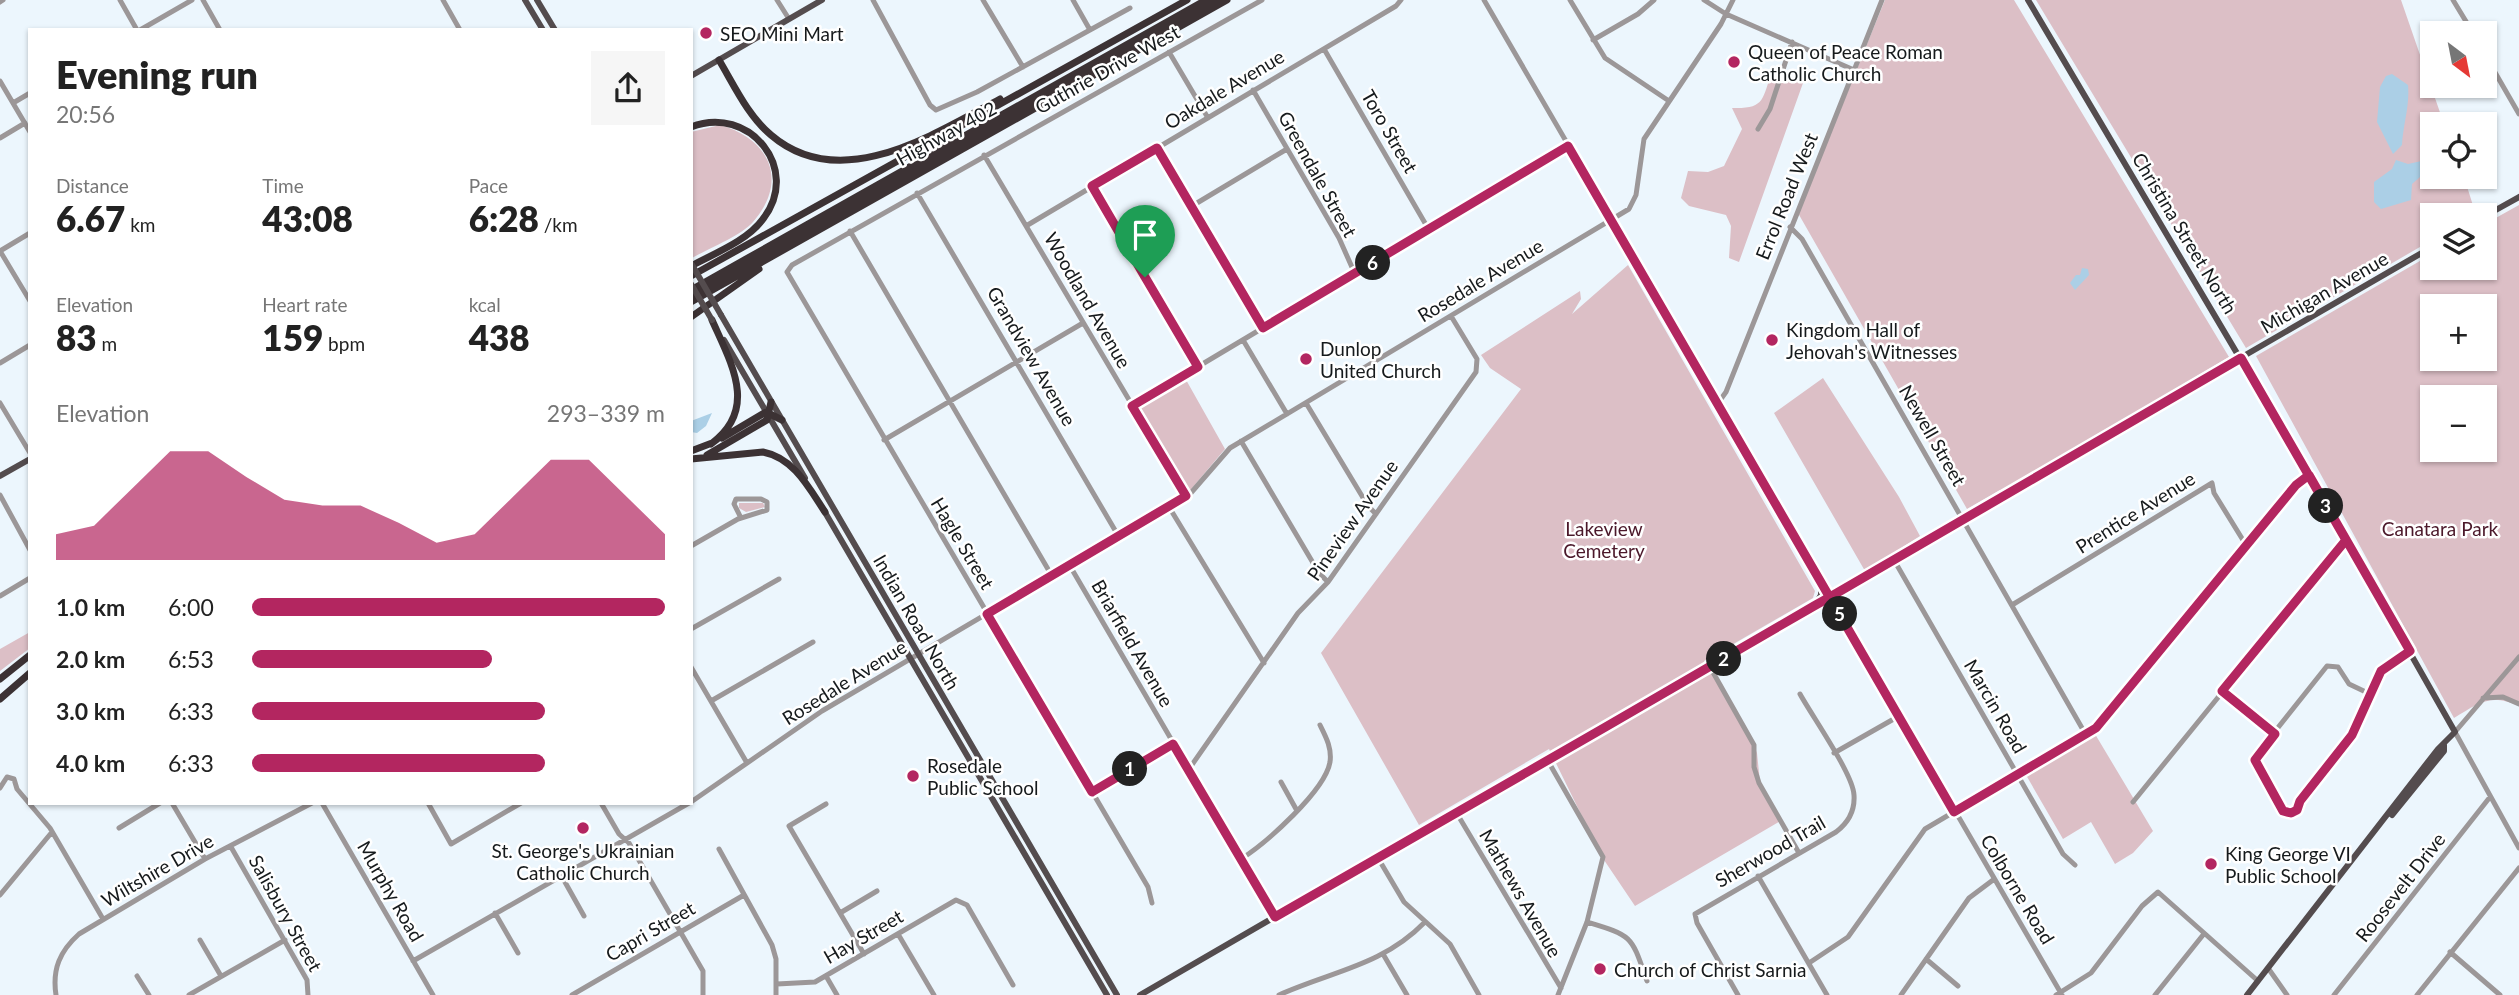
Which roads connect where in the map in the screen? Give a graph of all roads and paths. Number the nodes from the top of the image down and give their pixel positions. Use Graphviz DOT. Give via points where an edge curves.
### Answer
graph roads {
  1 [pos="120,0"];
  2 [pos="192,0"];
  3 [pos="203,0"];
  4 [pos="443,0"];
  5 [pos="525,0"];
  6 [pos="537,0"];
  7 [pos="777,0"];
  8 [pos="822,0"];
  9 [pos="873,0"];
  10 [pos="984,0"];
  11 [pos="1073,0"];
  12 [pos="1187,0"];
  13 [pos="1206,0"];
  14 [pos="1217,0"];
  15 [pos="1227,0"];
  16 [pos="1262,0"];
  17 [pos="1401,0"];
  18 [pos="1484,0"];
  19 [pos="1570,0"];
  20 [pos="1654,0"];
  21 [pos="1704,0"];
  22 [pos="1733,0"];
  23 [pos="1882,0"];
  24 [pos="2028,0"];
  25 [pos="2453,0"];
  26 [pos="1130,8"];
  27 [pos="1726,15"];
  28 [pos="789,19"];
  29 [pos="2466,21"];
  30 [pos="138,28"];
  31 [pos="143,28"];
  32 [pos="219,28"];
  33 [pos="459,28"];
  34 [pos="541,28"];
  35 [pos="554,28"];
  36 [pos="1090,30"];
  37 [pos="1116,40"];
  38 [pos="1593,40"];
  39 [pos="1792,43"];
  40 [pos="1324,49"];
  41 [pos="1169,52"];
  42 [pos="719,60"];
  43 [pos="1023,67"];
  44 [pos="1854,70"];
  45 [pos="693,75"];
  46 [pos="2497,76"];
  47 [pos="0,80"];
  48 [pos="1253,90"];
  49 [pos="28,94"];
  50 [pos="1669,102"];
  51 [pos="13,103"];
  52 [pos="2519,114"];
  53 [pos="1208,118"];
  54 [pos="25,123"];
  55 [pos="693,127"];
  56 [pos="28,128"];
  57 [pos="1758,129"];
  58 [pos="0,138"];
  59 [pos="1568,146"];
  60 [pos="1157,148"];
  61 [pos="1287,149"];
  62 [pos="985,155"];
  63 [pos="1092,186"];
  64 [pos="917,193"];
  65 [pos="2519,197"];
  66 [pos="1192,206"];
  67 [pos="2497,209"];
  68 [pos="1612,221"];
  69 [pos="1026,226"];
  70 [pos="1790,227"];
  71 [pos="1429,230"];
  72 [pos="850,231"];
  73 [pos="28,234"];
  74 [pos="796,244"];
  75 [pos="0,251"];
  76 [pos="2420,254"];
  77 [pos="693,264"];
  78 [pos="693,268"];
  79 [pos="787,272"];
  80 [pos="1355,274"];
  81 [pos="693,275"];
  82 [pos="693,287"];
  83 [pos="693,289"];
  84 [pos="693,295"];
  85 [pos="28,298"];
  86 [pos="693,301"];
  87 [pos="693,316"];
  88 [pos="1451,316"];
  89 [pos="712,320"];
  90 [pos="1083,323"];
  91 [pos="1263,328"];
  92 [pos="1243,340"];
  93 [pos="28,346"];
  94 [pos="2241,358"];
  95 [pos="1017,362"];
  96 [pos="0,363"];
  97 [pos="1198,367"];
  98 [pos="950,401"];
  99 [pos="771,402"];
  100 [pos="0,403"];
  101 [pos="1306,403"];
  102 [pos="1718,403"];
  103 [pos="1132,406"];
  104 [pos="769,414"];
  105 [pos="1287,414"];
  106 [pos="782,420"];
  107 [pos="884,440"];
  108 [pos="1241,441"];
  109 [pos="711,444"];
  110 [pos="28,450"];
  111 [pos="693,450"];
  112 [pos="694,459"];
  113 [pos="28,460"];
  114 [pos="2309,475"];
  115 [pos="0,476"];
  116 [pos="0,495"];
  117 [pos="1186,496"];
  118 [pos="1169,507"];
  119 [pos="825,512"];
  120 [pos="1376,514"];
  121 [pos="741,518"];
  122 [pos="1964,519"];
  123 [pos="1119,537"];
  124 [pos="2346,540"];
  125 [pos="693,545"];
  126 [pos="2246,545"];
  127 [pos="28,546"];
  128 [pos="1894,560"];
  129 [pos="1070,566"];
  130 [pos="1052,576"];
  131 [pos="28,579"];
  132 [pos="779,579"];
  133 [pos="1328,582"];
  134 [pos="1821,582"];
  135 [pos="0,596"];
  136 [pos="1830,597"];
  137 [pos="2012,605"];
  138 [pos="1814,606"];
  139 [pos="987,614"];
  140 [pos="693,628"];
  141 [pos="813,642"];
  142 [pos="2410,651"];
  143 [pos="919,654"];
  144 [pos="28,657"];
  145 [pos="2519,657"];
  146 [pos="911,659"];
  147 [pos="1264,663"];
  148 [pos="1710,667"];
  149 [pos="693,670"];
  150 [pos="28,677"];
  151 [pos="0,680"];
  152 [pos="2222,691"];
  153 [pos="1800,694"];
  154 [pos="2370,694"];
  155 [pos="2483,698"];
  156 [pos="0,700"];
  157 [pos="711,701"];
  158 [pos="2519,704"];
  159 [pos="1899,716"];
  160 [pos="1320,725"];
  161 [pos="2455,732"];
  162 [pos="2275,734"];
  163 [pos="2086,735"];
  164 [pos="1173,744"];
  165 [pos="1834,753"];
  166 [pos="1548,761"];
  167 [pos="747,763"];
  168 [pos="1189,769"];
  169 [pos="2018,774"];
  170 [pos="1282,782"];
  171 [pos="0,788"];
  172 [pos="1092,792"];
  173 [pos="2490,797"];
  174 [pos="693,801"];
  175 [pos="2133,802"];
  176 [pos="28,803"];
  177 [pos="826,804"];
  178 [pos="30,805"];
  179 [pos="157,805"];
  180 [pos="173,805"];
  181 [pos="308,805"];
  182 [pos="322,805"];
  183 [pos="429,805"];
  184 [pos="515,805"];
  185 [pos="602,805"];
  186 [pos="686,805"];
  187 [pos="1296,809"];
  188 [pos="1456,812"];
  189 [pos="1954,812"];
  190 [pos="119,828"];
  191 [pos="52,832"];
  192 [pos="623,839"];
  193 [pos="231,847"];
  194 [pos="2519,848"];
  195 [pos="719,849"];
  196 [pos="1799,853"];
  197 [pos="1378,858"];
  198 [pos="205,859"];
  199 [pos="1241,859"];
  200 [pos="2075,864"];
  201 [pos="2519,869"];
  202 [pos="561,875"];
  203 [pos="1758,876"];
  204 [pos="1993,880"];
  205 [pos="877,891"];
  206 [pos="0,895"];
  207 [pos="744,895"];
  208 [pos="1152,903"];
  209 [pos="495,913"];
  210 [pos="840,913"];
  211 [pos="584,916"];
  212 [pos="1275,917"];
  213 [pos="103,919"];
  214 [pos="1425,922"];
  215 [pos="1587,922"];
  216 [pos="681,932"];
  217 [pos="898,934"];
  218 [pos="2203,934"];
  219 [pos="200,940"];
  220 [pos="285,940"];
  221 [pos="2450,952"];
  222 [pos="517,953"];
  223 [pos="864,954"];
  224 [pos="1383,954"];
  225 [pos="1926,959"];
  226 [pos="413,961"];
  227 [pos="1809,963"];
  228 [pos="1091,968"];
  229 [pos="2267,968"];
  230 [pos="137,976"];
  231 [pos="221,976"];
  232 [pos="826,976"];
  233 [pos="1647,981"];
  234 [pos="2258,981"];
  235 [pos="777,984"];
  236 [pos="1013,985"];
  237 [pos="1958,986"];
  238 [pos="1561,988"];
  239 [pos="2060,994"];
  240 [pos="2495,994"];
  241 [pos="56,995"];
  242 [pos="149,995"];
  243 [pos="189,995"];
  244 [pos="308,995"];
  245 [pos="433,995"];
  246 [pos="572,995"];
  247 [pos="703,995"];
  248 [pos="776,995"];
  249 [pos="837,995"];
  250 [pos="934,995"];
  251 [pos="1102,995"];
  252 [pos="1107,995"];
  253 [pos="1117,995"];
  254 [pos="1140,995"];
  255 [pos="1279,995"];
  256 [pos="1407,995"];
  257 [pos="1479,995"];
  258 [pos="1558,995"];
  259 [pos="1738,995"];
  260 [pos="1827,995"];
  261 [pos="1901,995"];
  262 [pos="2155,995"];
  263 [pos="2247,995"];
  264 [pos="2287,995"];
  265 [pos="2334,995"];
  266 [pos="2417,995"];
  1 -- 30 [label="street"];
  2 -- 31 [label="street"];
  3 -- 32 [label="street"];
  4 -- 33 [label="street"];
  5 -- 34 [label="main road"];
  6 -- 35 [label="main road"];
  7 -- 28 [label="street"];
  8 -- 28 [label="main road"];
  9 -- 43 [label="street" via="936,110"];
  10 -- 43 [label="street"];
  11 -- 36 [label="street"];
  12 -- 37 [label="highway, Highway 402"];
  13 -- 83 [label="highway"];
  14 -- 84 [label="highway, Highway 402"];
  15 -- 74 [label="highway"];
  16 -- 41 [label="street, Guthrie Drive West"];
  17 -- 40 [label="street, Oakdale Avenue"];
  18 -- 59 [label="street, Colborne Road"];
  19 -- 38 [label="street"];
  20 -- 38 [label="street"];
  21 -- 27 [label="street"];
  22 -- 27 [label="street, Rosedale Avenue"];
  23 -- 44 [label="street, Errol Road West"];
  24 -- 94 [label="main road, Christina Street North"];
  25 -- 29 [label="street"];
  26 -- 36 [label="street"];
  27 -- 39 [label="street"];
  27 -- 50 [label="street, Rosedale Avenue"];
  28 -- 42 [label="main road"];
  36 -- 43 [label="street"];
  37 -- 42 [label="highway" via="907,145 841,161 818,159 771,136 753,116"];
  37 -- 81 [label="highway, Highway 402"];
  38 -- 50 [label="street" via="1608,61"];
  39 -- 44 [label="street"];
  39 -- 57 [label="street" via="1770,109"];
  40 -- 48 [label="street, Oakdale Avenue"];
  40 -- 71 [label="street, Toro Street"];
  41 -- 53 [label="street"];
  41 -- 62 [label="street, Guthrie Drive West"];
  42 -- 45 [label="main road"];
  44 -- 70 [label="street, Errol Road West"];
  46 -- 52 [label="street"];
  47 -- 51 [label="street"];
  48 -- 53 [label="street, Oakdale Avenue"];
  48 -- 61 [label="street, Greendale Street"];
  49 -- 51 [label="street"];
  50 -- 68 [label="street, Rosedale Avenue" via="1644,139 1635,201"];
  51 -- 54 [label="street"];
  53 -- 60 [label="street, Oakdale Avenue"];
  54 -- 56 [label="street"];
  54 -- 58 [label="street"];
  55 -- 77 [label="highway" via="720,121 751,132 769,150 777,178 774,200 759,224"];
  59 -- 68 [label="street, Colborne Road"];
  59 -- 71 [label="street"];
  60 -- 63 [label="street, Oakdale Avenue"];
  60 -- 66 [label="street"];
  61 -- 66 [label="street"];
  61 -- 80 [label="street, Greendale Street"];
  62 -- 64 [label="street, Guthrie Drive West"];
  62 -- 69 [label="street, Woodland Avenue"];
  63 -- 69 [label="street, Oakdale Avenue"];
  63 -- 97 [label="street"];
  64 -- 72 [label="street, Guthrie Drive West"];
  64 -- 95 [label="street, Grandview Avenue"];
  65 -- 67 [label="main road"];
  66 -- 91 [label="street"];
  68 -- 88 [label="street, Rosedale Avenue"];
  68 -- 102 [label="street, Colborne Road"];
  69 -- 90 [label="street, Woodland Avenue"];
  70 -- 102 [label="street, Errol Road West"];
  70 -- 122 [label="street, Newell Street" via="1802,239"];
  71 -- 80 [label="street"];
  72 -- 79 [label="street, Guthrie Drive West"];
  72 -- 98 [label="street"];
  73 -- 75 [label="street"];
  74 -- 86 [label="highway"];
  74 -- 87 [label="highway"];
  75 -- 85 [label="street"];
  76 -- 94 [label="main road, Michigan Avenue"];
  78 -- 99 [label="main road, Indian Road North, bridge"];
  79 -- 107 [label="street, Hagle Street"];
  80 -- 91 [label="street"];
  82 -- 89 [label="main road, Indian Road North, bridge"];
  88 -- 101 [label="street, Rosedale Avenue"];
  88 -- 120 [label="street, Pineview Avenue" via="1478,367"];
  89 -- 104 [label="main road, Indian Road North"];
  89 -- 109 [label="highway" via="732,364 738,393 730,424"];
  90 -- 95 [label="street"];
  90 -- 103 [label="street, Woodland Avenue"];
  91 -- 92 [label="street"];
  92 -- 97 [label="street"];
  92 -- 105 [label="street"];
  93 -- 96 [label="street"];
  94 -- 114 [label="main road, Christina Street North"];
  94 -- 122 [label="main road, Michigan Avenue"];
  95 -- 98 [label="street"];
  95 -- 123 [label="street, Grandview Avenue"];
  97 -- 103 [label="street"];
  98 -- 107 [label="street"];
  98 -- 130 [label="street"];
  99 -- 104 [label="highway"];
  99 -- 106 [label="main road, Indian Road North"];
  100 -- 110 [label="street"];
  101 -- 105 [label="street, Rosedale Avenue"];
  101 -- 120 [label="street"];
  102 -- 134 [label="street, Colborne Road"];
  103 -- 117 [label="street, Woodland Avenue"];
  104 -- 106 [label="highway"];
  104 -- 109 [label="highway"];
  104 -- 112 [label="highway" via="725,446"];
  104 -- 119 [label="main road, Indian Road North"];
  105 -- 108 [label="street, Rosedale Avenue"];
  106 -- 143 [label="main road, Indian Road North"];
  107 -- 139 [label="street, Hagle Street"];
  108 -- 117 [label="street, Rosedale Avenue" via="1222,454"];
  108 -- 133 [label="street"];
  109 -- 111 [label="highway"];
  112 -- 119 [label="highway" via="773,454 802,478"];
  113 -- 115 [label="main road"];
  114 -- 124 [label="main road, Christina Street North"];
  114 -- 126 [label="street"];
  116 -- 127 [label="street"];
  117 -- 118 [label="street, Rosedale Avenue"];
  118 -- 123 [label="street, Rosedale Avenue"];
  118 -- 147 [label="street"];
  119 -- 146 [label="main road, Indian Road North"];
  120 -- 133 [label="street, Pineview Avenue"];
  121 -- 121 [label="street" via="734,504 737,499 767,502 767,510"];
  121 -- 125 [label="street"];
  122 -- 128 [label="main road, Michigan Avenue"];
  122 -- 137 [label="street, Newell Street"];
  123 -- 129 [label="street, Rosedale Avenue"];
  124 -- 142 [label="main road, Christina Street North"];
  124 -- 152 [label="street"];
  126 -- 137 [label="street, Prentice Avenue" via="2212,482"];
  126 -- 163 [label="street" via="2099,725"];
  128 -- 136 [label="main road, Michigan Avenue"];
  128 -- 169 [label="street, Marcin Road"];
  129 -- 130 [label="street, Rosedale Avenue"];
  129 -- 164 [label="street, Briarfield Avenue"];
  130 -- 139 [label="street, Rosedale Avenue"];
  131 -- 135 [label="street"];
  132 -- 140 [label="street"];
  133 -- 147 [label="street, Pineview Avenue" via="1298,613"];
  134 -- 136 [label="street, Colborne Road"];
  134 -- 138 [label="main road" via="1821,595"];
  136 -- 138 [label="main road, Michigan Avenue"];
  136 -- 159 [label="street, Colborne Road"];
  137 -- 163 [label="street, Newell Street"];
  138 -- 148 [label="main road, Michigan Avenue"];
  139 -- 143 [label="street, Rosedale Avenue"];
  139 -- 172 [label="street, Hagle Street"];
  141 -- 157 [label="street"];
  142 -- 154 [label="street" via="2381,671"];
  142 -- 161 [label="main road, Christina Street North"];
  143 -- 146 [label="street, Rosedale Avenue"];
  143 -- 253 [label="main road, Indian Road North"];
  144 -- 151 [label="highway"];
  145 -- 155 [label="street"];
  146 -- 167 [label="street, Rosedale Avenue" via="822,711"];
  146 -- 228 [label="main road, Indian Road North"];
  147 -- 168 [label="street, Pineview Avenue"];
  148 -- 166 [label="main road, Michigan Avenue"];
  148 -- 196 [label="street" via="1755,745 1759,783"];
  149 -- 157 [label="street"];
  150 -- 156 [label="highway"];
  152 -- 162 [label="street"];
  152 -- 175 [label="street"];
  153 -- 165 [label="street, Sherwood Trail"];
  154 -- 162 [label="street" via="2349,684 2338,667 2327,666"];
  154 -- 162 [label="street" via="2352,735 2291,813 2281,809 2255,760"];
  155 -- 158 [label="street" via="2503,697"];
  155 -- 161 [label="street"];
  157 -- 167 [label="street"];
  159 -- 165 [label="street"];
  159 -- 189 [label="street, Colborne Road"];
  160 -- 187 [label="street" via="1330,748 1330,763 1320,785"];
  161 -- 173 [label="street, Christina Street North"];
  161 -- 229 [label="main road"];
  163 -- 169 [label="street"];
  164 -- 168 [label="street, Briarfield Avenue"];
  164 -- 172 [label="street"];
  165 -- 196 [label="street, Sherwood Trail" via="1853,787 1852,813 1836,832"];
  166 -- 188 [label="main road, Michigan Avenue"];
  166 -- 215 [label="street" via="1603,857"];
  167 -- 174 [label="street, Rosedale Avenue"];
  168 -- 199 [label="street, Briarfield Avenue"];
  169 -- 189 [label="street"];
  169 -- 200 [label="street, Marcin Road" via="2063,853"];
  170 -- 187 [label="street"];
  171 -- 176 [label="street" via="6,776 13,777"];
  172 -- 208 [label="street, Hagle Street" via="1148,887"];
  173 -- 194 [label="street, Christina Street North"];
  173 -- 265 [label="street, Roosevelt Drive"];
  177 -- 210 [label="street" via="789,826"];
  178 -- 191 [label="street"];
  179 -- 190 [label="street"];
  180 -- 198 [label="street"];
  181 -- 193 [label="street, Wiltshire Drive"];
  182 -- 226 [label="street, Murphy Road"];
  183 -- 184 [label="street" via="451,844"];
  185 -- 192 [label="street"];
  186 -- 192 [label="street, Rosedale Avenue"];
  187 -- 199 [label="street" via="1262,845"];
  188 -- 197 [label="main road, Michigan Avenue"];
  188 -- 238 [label="street, Mathews Avenue"];
  189 -- 204 [label="street, Colborne Road"];
  189 -- 227 [label="street" via="1922,832 1848,937"];
  191 -- 206 [label="street"];
  191 -- 213 [label="street"];
  192 -- 202 [label="street, Rosedale Avenue"];
  192 -- 216 [label="street"];
  193 -- 198 [label="street, Wiltshire Drive"];
  193 -- 220 [label="street, Salisbury Street"];
  195 -- 207 [label="street"];
  196 -- 203 [label="street, Sherwood Trail"];
  197 -- 212 [label="main road, Michigan Avenue"];
  197 -- 214 [label="street" via="1404,902"];
  198 -- 213 [label="street, Wiltshire Drive"];
  199 -- 212 [label="street, Briarfield Avenue"];
  201 -- 221 [label="street"];
  202 -- 209 [label="street, Rosedale Avenue"];
  202 -- 211 [label="street"];
  203 -- 227 [label="street"];
  203 -- 259 [label="street, Sherwood Trail" via="1694,917"];
  204 -- 225 [label="street" via="1969,898"];
  204 -- 239 [label="street, Colborne Road"];
  205 -- 210 [label="street"];
  207 -- 216 [label="street, Capri Street"];
  207 -- 235 [label="street" via="772,945"];
  209 -- 222 [label="street"];
  209 -- 226 [label="street, Rosedale Avenue"];
  210 -- 223 [label="street"];
  212 -- 254 [label="main road, Michigan Avenue"];
  213 -- 241 [label="street, Wiltshire Drive" via="66,946 55,972"];
  214 -- 224 [label="street" via="1409,939"];
  214 -- 257 [label="street" via="1450,944"];
  215 -- 233 [label="street" via="1627,935"];
  215 -- 238 [label="street"];
  216 -- 246 [label="street, Capri Street"];
  216 -- 247 [label="street" via="703,971"];
  217 -- 223 [label="street, Hay Street"];
  217 -- 236 [label="street, Hay Street" via="961,901"];
  217 -- 250 [label="street"];
  218 -- 234 [label="street"];
  218 -- 239 [label="street" via="2163,894 2155,892 2091,973"];
  218 -- 262 [label="street"];
  219 -- 231 [label="street"];
  220 -- 231 [label="street"];
  220 -- 244 [label="street, Salisbury Street" via="307,980"];
  221 -- 240 [label="street"];
  221 -- 266 [label="street"];
  223 -- 232 [label="street, Hay Street"];
  224 -- 255 [label="street" via="1358,968"];
  224 -- 256 [label="street"];
  225 -- 237 [label="street"];
  225 -- 261 [label="street"];
  226 -- 245 [label="street, Murphy Road"];
  227 -- 260 [label="street"];
  228 -- 251 [label="main road"];
  228 -- 252 [label="main road, Indian Road North"];
  229 -- 234 [label="main road"];
  229 -- 264 [label="street"];
  230 -- 242 [label="street"];
  231 -- 243 [label="street"];
  232 -- 235 [label="street, Hay Street" via="804,985"];
  232 -- 249 [label="street"];
  234 -- 263 [label="main road"];
  235 -- 248 [label="street"];
  238 -- 258 [label="street"];
}
